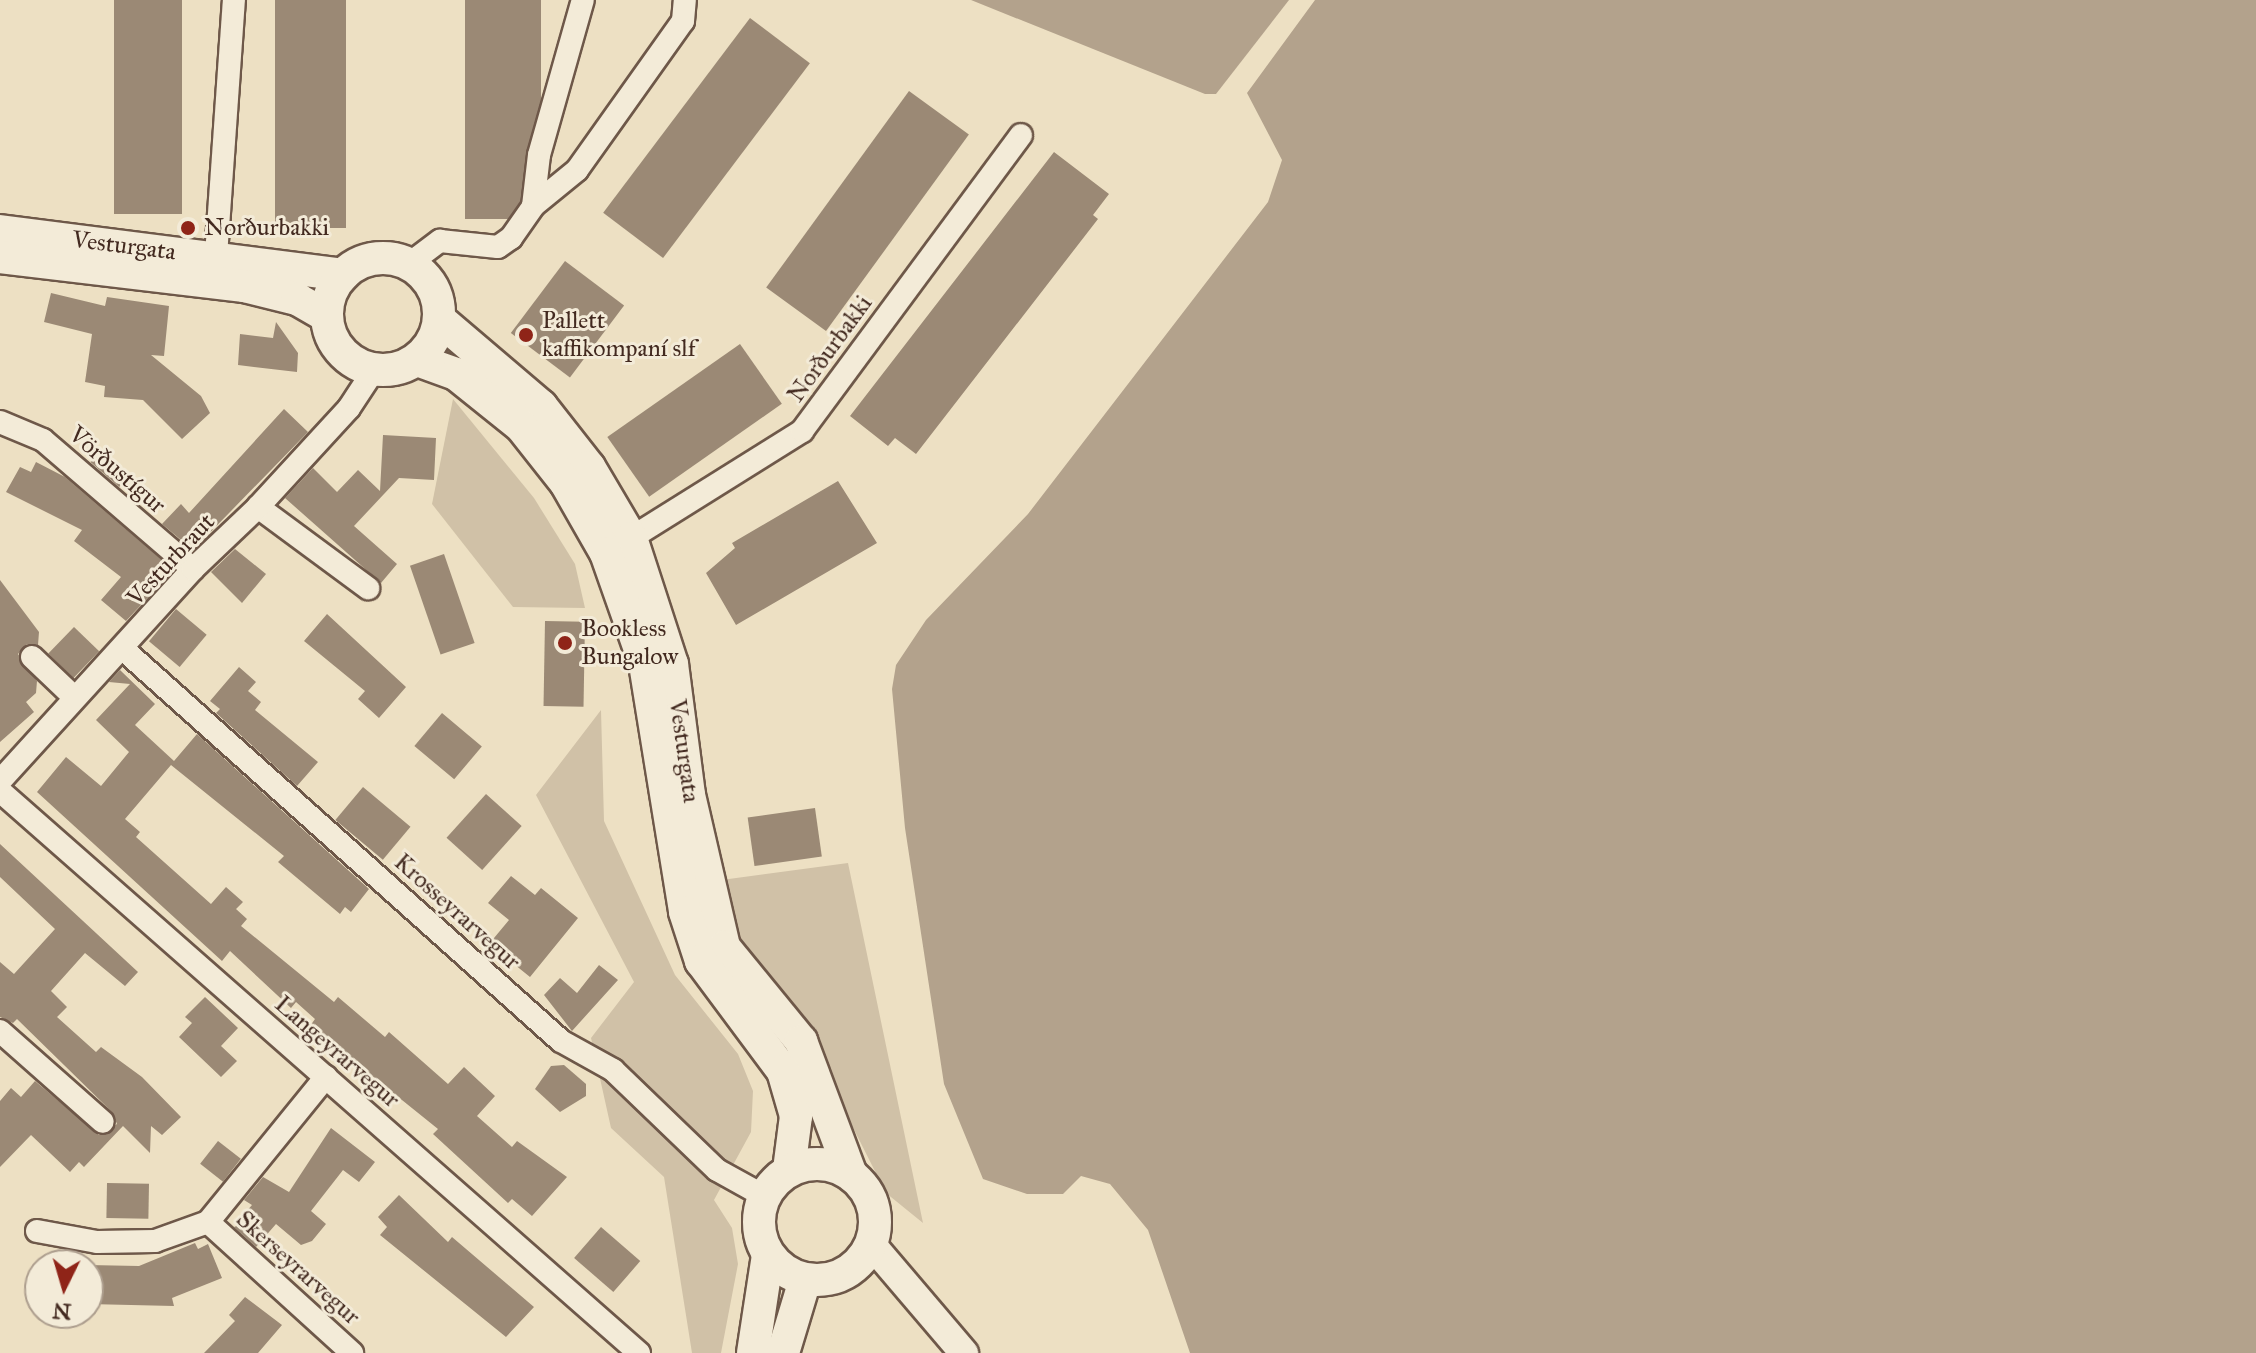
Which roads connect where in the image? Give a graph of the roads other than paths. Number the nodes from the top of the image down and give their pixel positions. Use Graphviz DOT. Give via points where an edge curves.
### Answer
graph roads {
  1 [pos="234,0"];
  2 [pos="583,0"];
  3 [pos="685,0"];
  4 [pos="1021,135"];
  5 [pos="533,206"];
  6 [pos="0,231"];
  7 [pos="216,256"];
  8 [pos="0,257"];
  9 [pos="409,264"];
  10 [pos="343,275"];
  11 [pos="327,316"];
  12 [pos="440,320"];
  13 [pos="417,360"];
  14 [pos="374,370"];
  15 [pos="0,422"];
  16 [pos="258,507"];
  17 [pos="631,538"];
  18 [pos="193,569"];
  19 [pos="368,588"];
  20 [pos="124,650"];
  21 [pos="32,657"];
  22 [pos="75,698"];
  23 [pos="0,781"];
  24 [pos="0,791"];
  25 [pos="0,1031"];
  26 [pos="326,1077"];
  27 [pos="103,1122"];
  28 [pos="789,1170"];
  29 [pos="851,1175"];
  30 [pos="764,1196"];
  31 [pos="208,1222"];
  32 [pos="37,1231"];
  33 [pos="872,1245"];
  34 [pos="768,1255"];
  35 [pos="805,1280"];
  36 [pos="352,1353"];
  37 [pos="639,1353"];
  38 [pos="753,1353"];
  39 [pos="783,1353"];
  40 [pos="964,1353"];
  1 -- 7 [label="street"];
  2 -- 5 [label="street" via="539,155"];
  3 -- 5 [label="street" via="683,21 577,170"];
  4 -- 17 [label="street, Norðurbakki" via="802,431"];
  5 -- 9 [label="street" via="498,247 440,241"];
  6 -- 7 [label="main road, Vesturgata"];
  7 -- 10 [label="main road, Vesturgata"];
  8 -- 11 [label="main road, Vesturgata" via="244,286 297,299"];
  9 -- 10 [label="main road" via="374,259"];
  9 -- 12 [label="main road" via="433,288"];
  10 -- 11 [label="main road"];
  11 -- 14 [label="main road" via="341,351"];
  12 -- 13 [label="main road"];
  12 -- 17 [label="main road, Vesturgata" via="541,406 589,467"];
  13 -- 14 [label="main road"];
  13 -- 28 [label="main road, Vesturgata" via="456,374 521,426 566,483 606,553 645,664 685,912 701,961 783,1071 796,1116"];
  14 -- 16 [label="street, Vesturbraut" via="349,408"];
  15 -- 18 [label="street, Vörðustígur" via="43,440"];
  16 -- 18 [label="street, Vesturbraut"];
  16 -- 19 [label="street"];
  17 -- 29 [label="main road, Vesturgata" via="672,664 691,807 724,947 801,1041"];
  18 -- 20 [label="street, Vesturbraut"];
  20 -- 22 [label="street, Vesturbraut"];
  20 -- 30 [label="street, Krosseyrarvegur" via="561,1041 613,1070 717,1170"];
  21 -- 22 [label="street"];
  22 -- 23 [label="street, Vesturbraut"];
  24 -- 26 [label="street, Langeyrarvegur"];
  25 -- 27 [label="street"];
  26 -- 31 [label="street, Skerseyrarvegur"];
  26 -- 37 [label="street, Langeyrarvegur"];
  28 -- 29 [label="main road" via="821,1163"];
  28 -- 30 [label="main road"];
  29 -- 33 [label="main road" via="874,1206"];
  30 -- 34 [label="main road" via="758,1226"];
  31 -- 32 [label="street, Skerseyrarvegur" via="155,1241 97,1242"];
  31 -- 36 [label="street, Skerseyrarvegur"];
  33 -- 35 [label="main road" via="844,1274"];
  33 -- 40 [label="street"];
  34 -- 35 [label="main road"];
  34 -- 38 [label="main road"];
  35 -- 39 [label="main road"];
}
